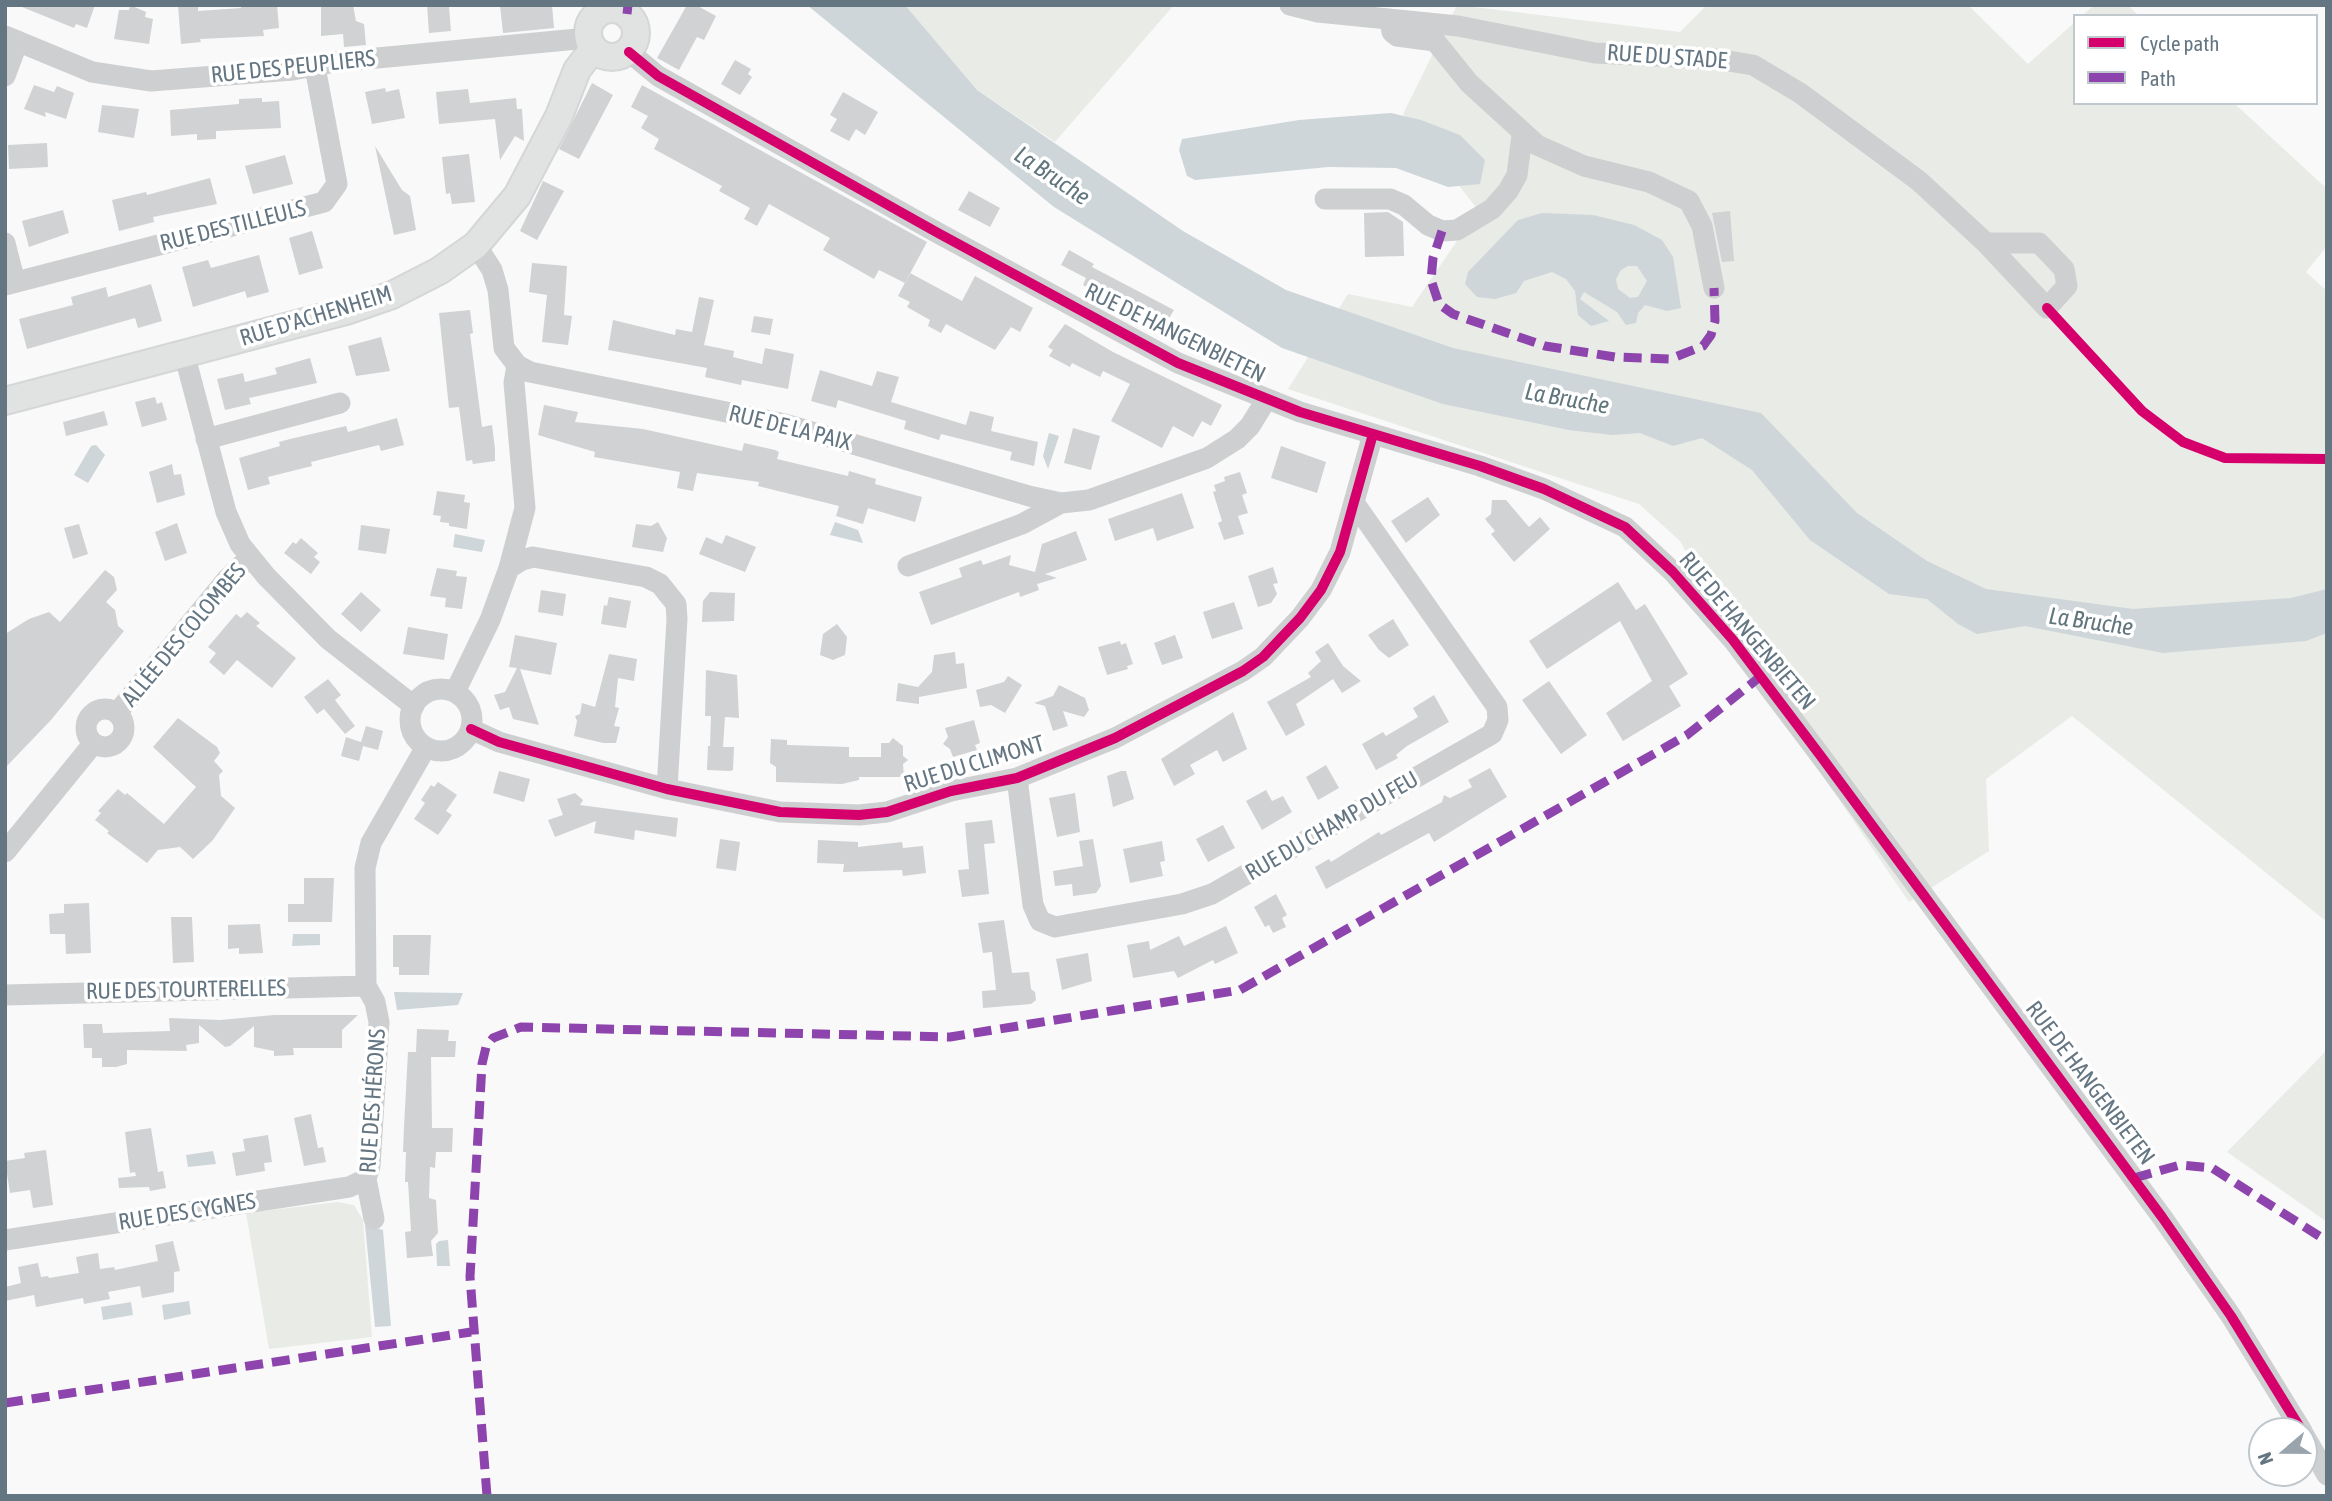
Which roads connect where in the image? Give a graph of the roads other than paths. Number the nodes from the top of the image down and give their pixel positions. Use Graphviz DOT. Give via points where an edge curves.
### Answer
graph roads {
  1 [pos="1290,5"];
  2 [pos="1390,19"];
  3 [pos="593,26"];
  4 [pos="12,39"];
  5 [pos="629,52"];
  6 [pos="315,67"];
  7 [pos="5,76"];
  8 [pos="1522,135"];
  9 [pos="1325,199"];
  10 [pos="5,243"];
  11 [pos="1986,243"];
  12 [pos="475,245"];
  13 [pos="10,283"];
  14 [pos="1714,288"];
  15 [pos="184,354"];
  16 [pos="517,365"];
  17 [pos="1266,400"];
  18 [pos="5,401"];
  19 [pos="340,403"];
  20 [pos="1373,434"];
  21 [pos="206,439"];
  22 [pos="1061,503"];
  23 [pos="1355,504"];
  24 [pos="250,557"];
  25 [pos="908,566"];
  26 [pos="509,568"];
  27 [pos="455,692"];
  28 [pos="414,706"];
  29 [pos="471,729"];
  30 [pos="426,747"];
  31 [pos="1017,778"];
  32 [pos="667,789"];
  33 [pos="5,852"];
  34 [pos="366,986"];
  35 [pos="5,995"];
  36 [pos="366,1178"];
  37 [pos="374,1219"];
  38 [pos="5,1240"];
  39 [pos="2293,1417"];
  40 [pos="2318,1459"];
  41 [pos="2327,1475"];
  1 -- 2 [label="street, RUE DU STADE"];
  2 -- 8 [label="street" via="1397,36 1435,41 1469,83"];
  2 -- 11 [label="street, RUE DU STADE" via="1458,26 1595,53 1753,65 1919,181"];
  3 -- 5 [label="main road" via="611,58"];
  3 -- 5 [label="main road" via="607,9 618,10 634,22 637,33"];
  3 -- 6 [label="street, RUE DES PEUPLIERS"];
  3 -- 12 [label="main road, RUE D'ACHENHEIM" via="559,117 528,179"];
  4 -- 6 [label="street, RUE DES PEUPLIERS" via="92,72 151,81"];
  4 -- 7 [label="street"];
  5 -- 17 [label="street, RUE DE HANGENBIETEN" via="658,76 1110,327 1178,363"];
  6 -- 13 [label="street, RUE DES TILLEULS" via="337,184 324,202"];
  8 -- 9 [label="street" via="1517,175 1508,191 1492,209 1457,230 1442,231 1428,225 1390,199"];
  8 -- 14 [label="street" via="1553,154 1648,182 1689,201 1702,226"];
  10 -- 13 [label="street"];
  12 -- 15 [label="main road, RUE D'ACHENHEIM" via="439,271 392,295"];
  12 -- 16 [label="street" via="492,270 504,348"];
  15 -- 18 [label="main road, RUE D'ACHENHEIM"];
  15 -- 21 [label="street"];
  16 -- 22 [label="street, RUE DE LA PAIX" via="550,378 785,424"];
  16 -- 26 [label="street" via="514,383 525,508"];
  17 -- 20 [label="street, RUE DE HANGENBIETEN"];
  17 -- 22 [label="street, RUE DE LA PAIX" via="1237,439 1207,458 1089,500"];
  19 -- 21 [label="street"];
  20 -- 23 [label="street, RUE DU CLIMONT"];
  20 -- 39 [label="street, RUE DE HANGENBIETEN" via="1544,489 1625,527 1674,572 1761,676 2097,1127 2231,1316"];
  21 -- 24 [label="street" via="230,527"];
  22 -- 25 [label="street, RUE DE LA PAIX" via="1022,524"];
  23 -- 31 [label="street, RUE DU CLIMONT" via="1340,552 1321,590 1263,657 1115,738"];
  23 -- 31 [label="street, RUE DU CHAMP DU FEU" via="1497,707 1492,734 1212,894 1182,904 1055,927 1040,921 1033,905"];
  24 -- 28 [label="street" via="328,639"];
  24 -- 33 [label="street, ALLÉE DES COLOMBES" via="117,713 106,708 95,710 88,718 85,728 93,744"];
  26 -- 27 [label="street"];
  26 -- 32 [label="street" via="533,557 646,577 670,594 677,619"];
  27 -- 28 [label="street" via="441,689 422,696"];
  27 -- 29 [label="street" via="471,712"];
  28 -- 30 [label="street" via="410,719 416,738"];
  29 -- 30 [label="street" via="454,749"];
  29 -- 32 [label="street, RUE DU CLIMONT" via="499,742"];
  30 -- 34 [label="street, RUE DES HÉRONS" via="367,855"];
  31 -- 32 [label="street, RUE DU CLIMONT" via="859,815 780,812"];
  34 -- 35 [label="street, RUE DES TOURTERELLES"];
  34 -- 36 [label="street, RUE DES HÉRONS" via="379,1022"];
  36 -- 37 [label="street, RUE DES HÉRONS"];
  36 -- 38 [label="street, RUE DES CYGNES" via="349,1187"];
  40 -- 41 [label="street, RUE DE HANGENBIETEN"];
}
